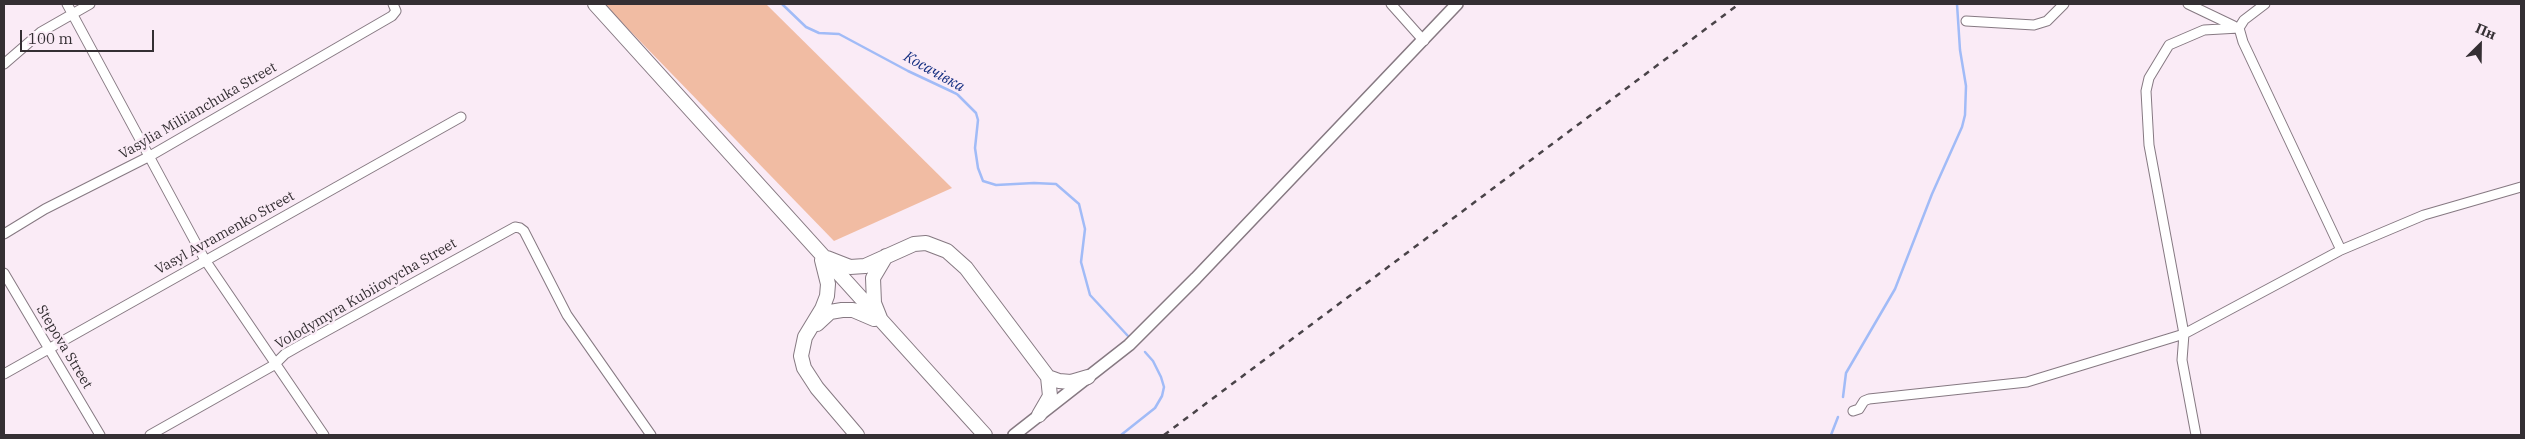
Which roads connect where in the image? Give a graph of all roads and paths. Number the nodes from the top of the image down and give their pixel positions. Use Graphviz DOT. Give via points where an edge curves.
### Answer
graph roads {
  1 [pos="66,4"];
  2 [pos="90,4"];
  3 [pos="393,4"];
  4 [pos="594,4"];
  5 [pos="1391,4"];
  6 [pos="1457,4"];
  7 [pos="2064,4"];
  8 [pos="2188,4"];
  9 [pos="2265,4"];
  10 [pos="72,13"];
  11 [pos="1966,21"];
  12 [pos="2239,28"];
  13 [pos="1424,40"];
  14 [pos="4,64"];
  15 [pos="461,117"];
  16 [pos="150,156"];
  17 [pos="2521,187"];
  18 [pos="4,234"];
  19 [pos="2341,250"];
  20 [pos="819,253"];
  21 [pos="886,256"];
  22 [pos="205,260"];
  23 [pos="4,273"];
  24 [pos="883,324"];
  25 [pos="2184,334"];
  26 [pos="805,337"];
  27 [pos="51,349"];
  28 [pos="274,365"];
  29 [pos="4,374"];
  30 [pos="1048,377"];
  31 [pos="1088,377"];
  32 [pos="1853,411"];
  33 [pos="1039,415"];
  34 [pos="100,435"];
  35 [pos="150,435"];
  36 [pos="324,435"];
  37 [pos="651,435"];
  38 [pos="857,435"];
  39 [pos="985,435"];
  40 [pos="1014,435"];
  41 [pos="2196,435"];
  1 -- 10 [label="street"];
  2 -- 10 [label="street"];
  3 -- 16 [label="street, Vasylia Miliianchuka Street" via="396,11 392,16"];
  4 -- 20 [label="main road"];
  5 -- 13 [label="street"];
  6 -- 13 [label="street"];
  7 -- 11 [label="street" via="2046,21 2034,25"];
  8 -- 12 [label="street"];
  9 -- 12 [label="street"];
  10 -- 14 [label="street" via="34,37"];
  10 -- 16 [label="street"];
  12 -- 19 [label="street"];
  12 -- 25 [label="street" via="2204,30 2169,45 2149,78 2146,91 2149,145"];
  13 -- 31 [label="street" via="1128,345"];
  15 -- 22 [label="street, Vasyl Avramenko Street"];
  16 -- 18 [label="street, Vasylia Miliianchuka Street" via="44,209"];
  16 -- 22 [label="street"];
  17 -- 19 [label="street" via="2424,215"];
  19 -- 25 [label="street"];
  20 -- 21 [label="main road" via="850,267 865,266"];
  20 -- 24 [label="main road"];
  20 -- 26 [label="main road" via="828,284 822,309"];
  21 -- 24 [label="main road" via="873,278 874,303"];
  21 -- 30 [label="main road" via="914,244 926,243 938,246 955,258 966,268"];
  22 -- 27 [label="street, Vasyl Avramenko Street"];
  22 -- 28 [label="street"];
  23 -- 27 [label="street, Stepova Street"];
  24 -- 26 [label="main road" via="853,310 830,312"];
  24 -- 39 [label="main road"];
  25 -- 32 [label="street" via="2027,382 1869,399"];
  25 -- 41 [label="street" via="2182,360"];
  26 -- 38 [label="main road" via="800,356 804,368"];
  27 -- 29 [label="street, Vasyl Avramenko Street"];
  27 -- 34 [label="street, Stepova Street"];
  28 -- 35 [label="street, Volodymyra Kubiiovycha Street"];
  28 -- 36 [label="street"];
  28 -- 37 [label="street, Volodymyra Kubiiovycha Street" via="285,354 510,228 520,228 567,315"];
  30 -- 31 [label="main road" via="1071,382"];
  30 -- 33 [label="main road" via="1050,396"];
  31 -- 33 [label="street"];
  33 -- 40 [label="street"];
}
